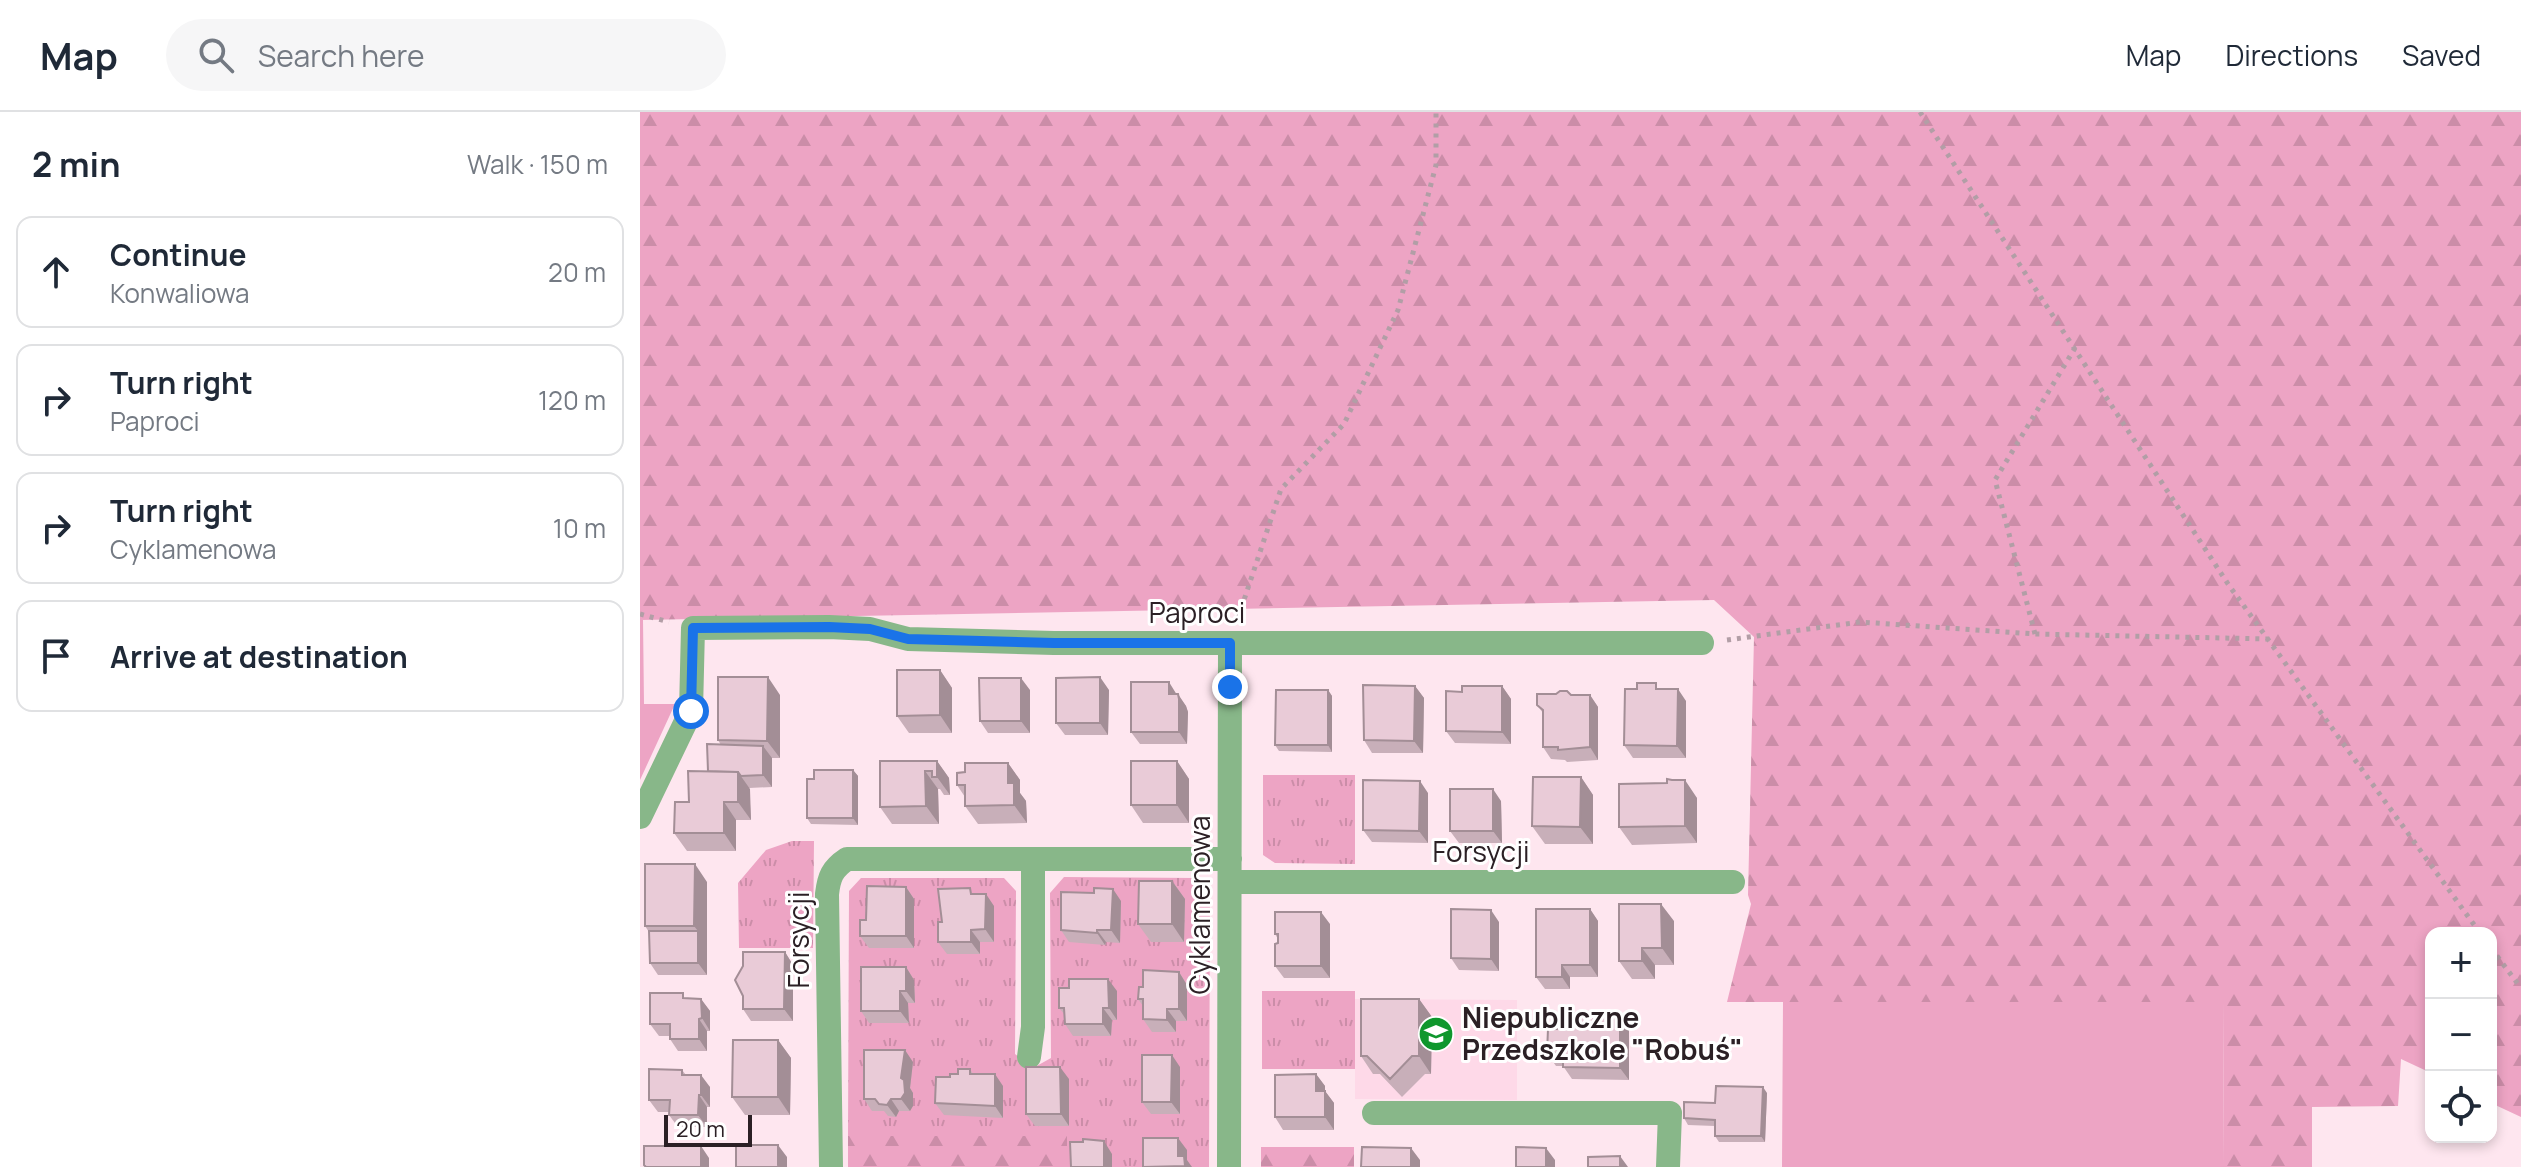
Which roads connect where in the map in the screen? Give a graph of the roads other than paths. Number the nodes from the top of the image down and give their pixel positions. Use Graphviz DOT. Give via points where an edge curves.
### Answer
graph roads {
  1 [pos="1230,643"];
  2 [pos="1702,643"];
  3 [pos="640,817"];
  4 [pos="1033,860"];
  5 [pos="1230,870"];
  6 [pos="1733,882"];
  7 [pos="1029,1057"];
  8 [pos="1374,1113"];
  9 [pos="831,1167"];
  10 [pos="1229,1167"];
  11 [pos="1668,1167"];
  1 -- 2 [label="street, Paproci"];
  1 -- 3 [label="street, Paproci" via="908,639 870,629 693,628 691,711"];
  1 -- 5 [label="street, Cyklamenowa"];
  4 -- 5 [label="street, Forsycji"];
  4 -- 7 [label="street"];
  4 -- 9 [label="street, Forsycji" via="847,859 836,866 827,894"];
  5 -- 6 [label="street, Forsycji"];
  5 -- 10 [label="street, Cyklamenowa"];
  8 -- 11 [label="street" via="1670,1113"];
}
